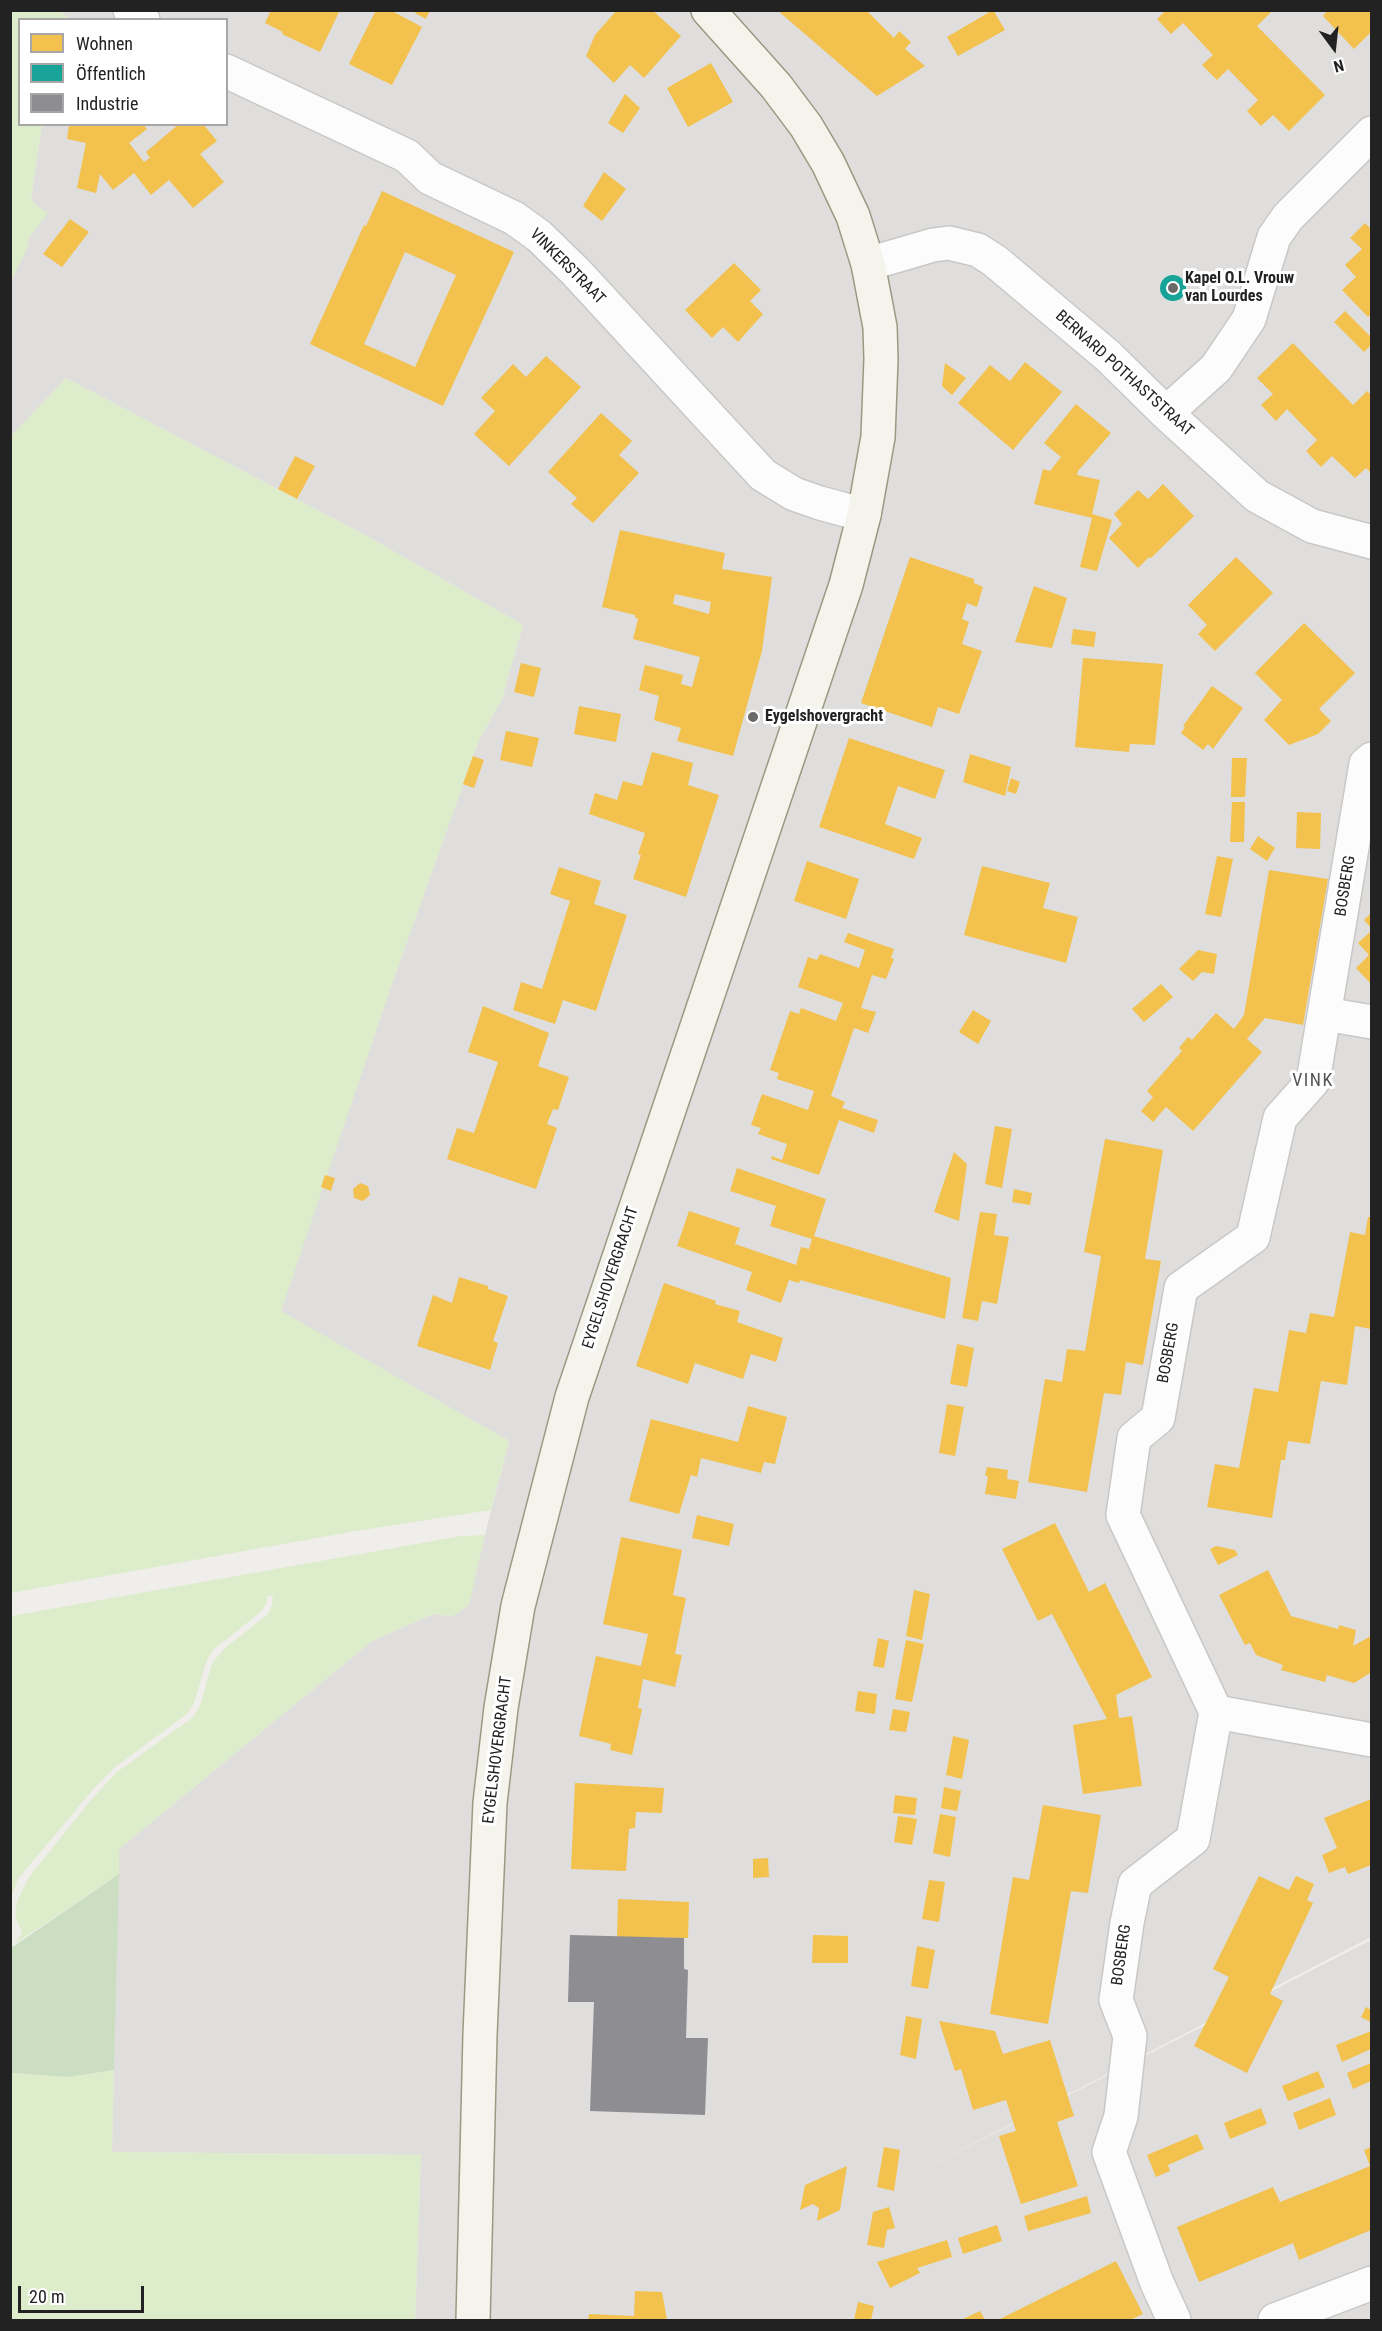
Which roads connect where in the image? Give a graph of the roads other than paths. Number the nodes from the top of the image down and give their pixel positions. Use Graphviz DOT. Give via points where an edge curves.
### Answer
graph roads {
  1 [pos="708,10"];
  2 [pos="228,72"];
  3 [pos="1371,133"];
  4 [pos="868,264"];
  5 [pos="1166,413"];
  6 [pos="864,515"];
  7 [pos="1371,542"];
  8 [pos="1371,759"];
  9 [pos="1325,1014"];
  10 [pos="1371,1022"];
  11 [pos="1216,1712"];
  12 [pos="1371,1740"];
  13 [pos="1371,2283"];
  14 [pos="472,2320"];
  15 [pos="1174,2320"];
  16 [pos="1275,2320"];
  1 -- 4 [label="street, EYGELSHOVERGRACHT" via="806,126 844,197"];
  2 -- 6 [label="street, VINKERSTRAAT" via="406,156 430,178 514,218 576,272 763,475 794,494"];
  3 -- 5 [label="street" via="1288,217 1274,237 1250,319 1216,368"];
  4 -- 5 [label="street, BERNARD POTHASTSTRAAT" via="933,245 949,243 978,250 1108,356"];
  4 -- 6 [label="street, EYGELSHOVERGRACHT" via="882,359 878,437"];
  5 -- 7 [label="street, BERNARD POTHASTSTRAAT" via="1257,496 1312,526"];
  6 -- 14 [label="street, EYGELSHOVERGRACHT" via="846,585 572,1397 518,1606 490,1803"];
  8 -- 9 [label="street, BOSBERG" via="1366,764"];
  9 -- 10 [label="street"];
  9 -- 11 [label="street, BOSBERG" via="1313,1081 1280,1118 1253,1237 1181,1288 1158,1418 1134,1438 1123,1515"];
  11 -- 12 [label="street"];
  11 -- 15 [label="street, BOSBERG" via="1193,1839 1135,1884 1116,2000 1130,2036 1121,2116 1109,2152"];
  13 -- 16 [label="street"];
}
